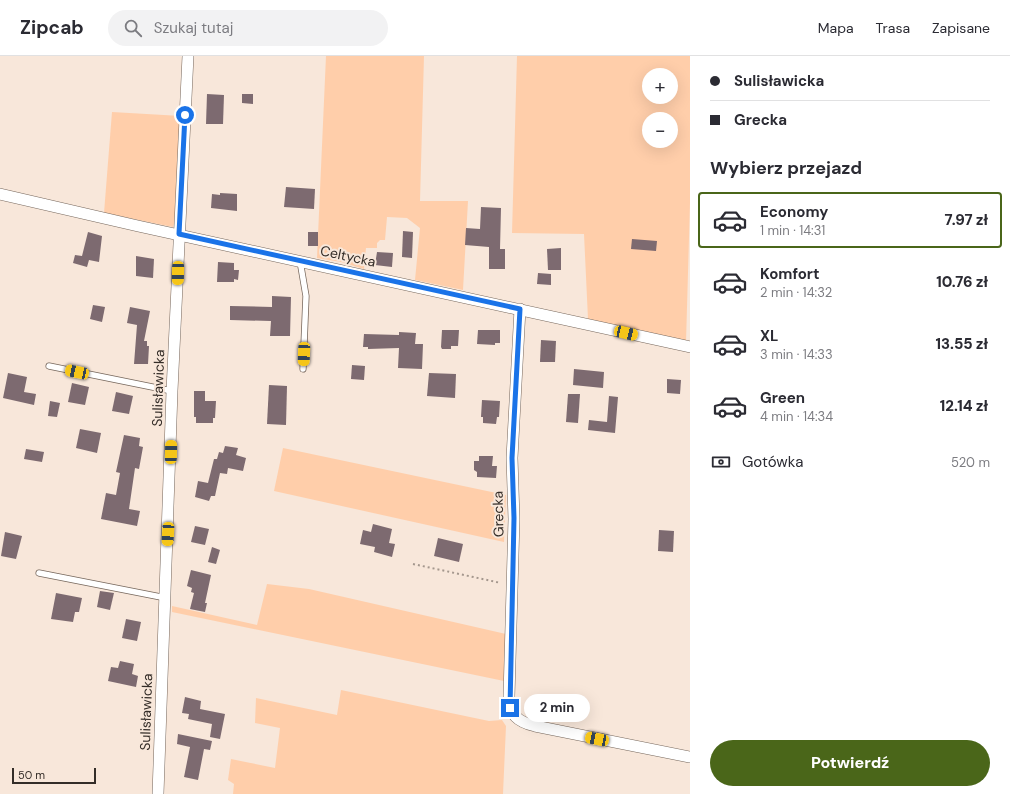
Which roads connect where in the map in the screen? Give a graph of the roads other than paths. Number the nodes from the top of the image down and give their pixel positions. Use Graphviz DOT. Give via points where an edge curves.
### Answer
graph roads {
  1 [pos="188,56"];
  2 [pos="0,194"];
  3 [pos="179,234"];
  4 [pos="300,261"];
  5 [pos="520,309"];
  6 [pos="690,347"];
  7 [pos="49,366"];
  8 [pos="303,368"];
  9 [pos="172,391"];
  10 [pos="39,573"];
  11 [pos="166,598"];
  12 [pos="690,757"];
  13 [pos="158,794"];
  1 -- 3 [label="street, Sulisławicka"];
  2 -- 3 [label="street, Celtycka"];
  3 -- 4 [label="street, Celtycka"];
  3 -- 9 [label="street, Sulisławicka"];
  4 -- 5 [label="street, Celtycka"];
  4 -- 8 [label="lane" via="306,296"];
  5 -- 6 [label="street, Celtycka"];
  5 -- 12 [label="street, Grecka" via="512,458 514,518 508,696 510,708 515,717 525,724"];
  7 -- 9 [label="lane"];
  9 -- 11 [label="street, Sulisławicka"];
  10 -- 11 [label="lane"];
  11 -- 13 [label="street, Sulisławicka"];
}
